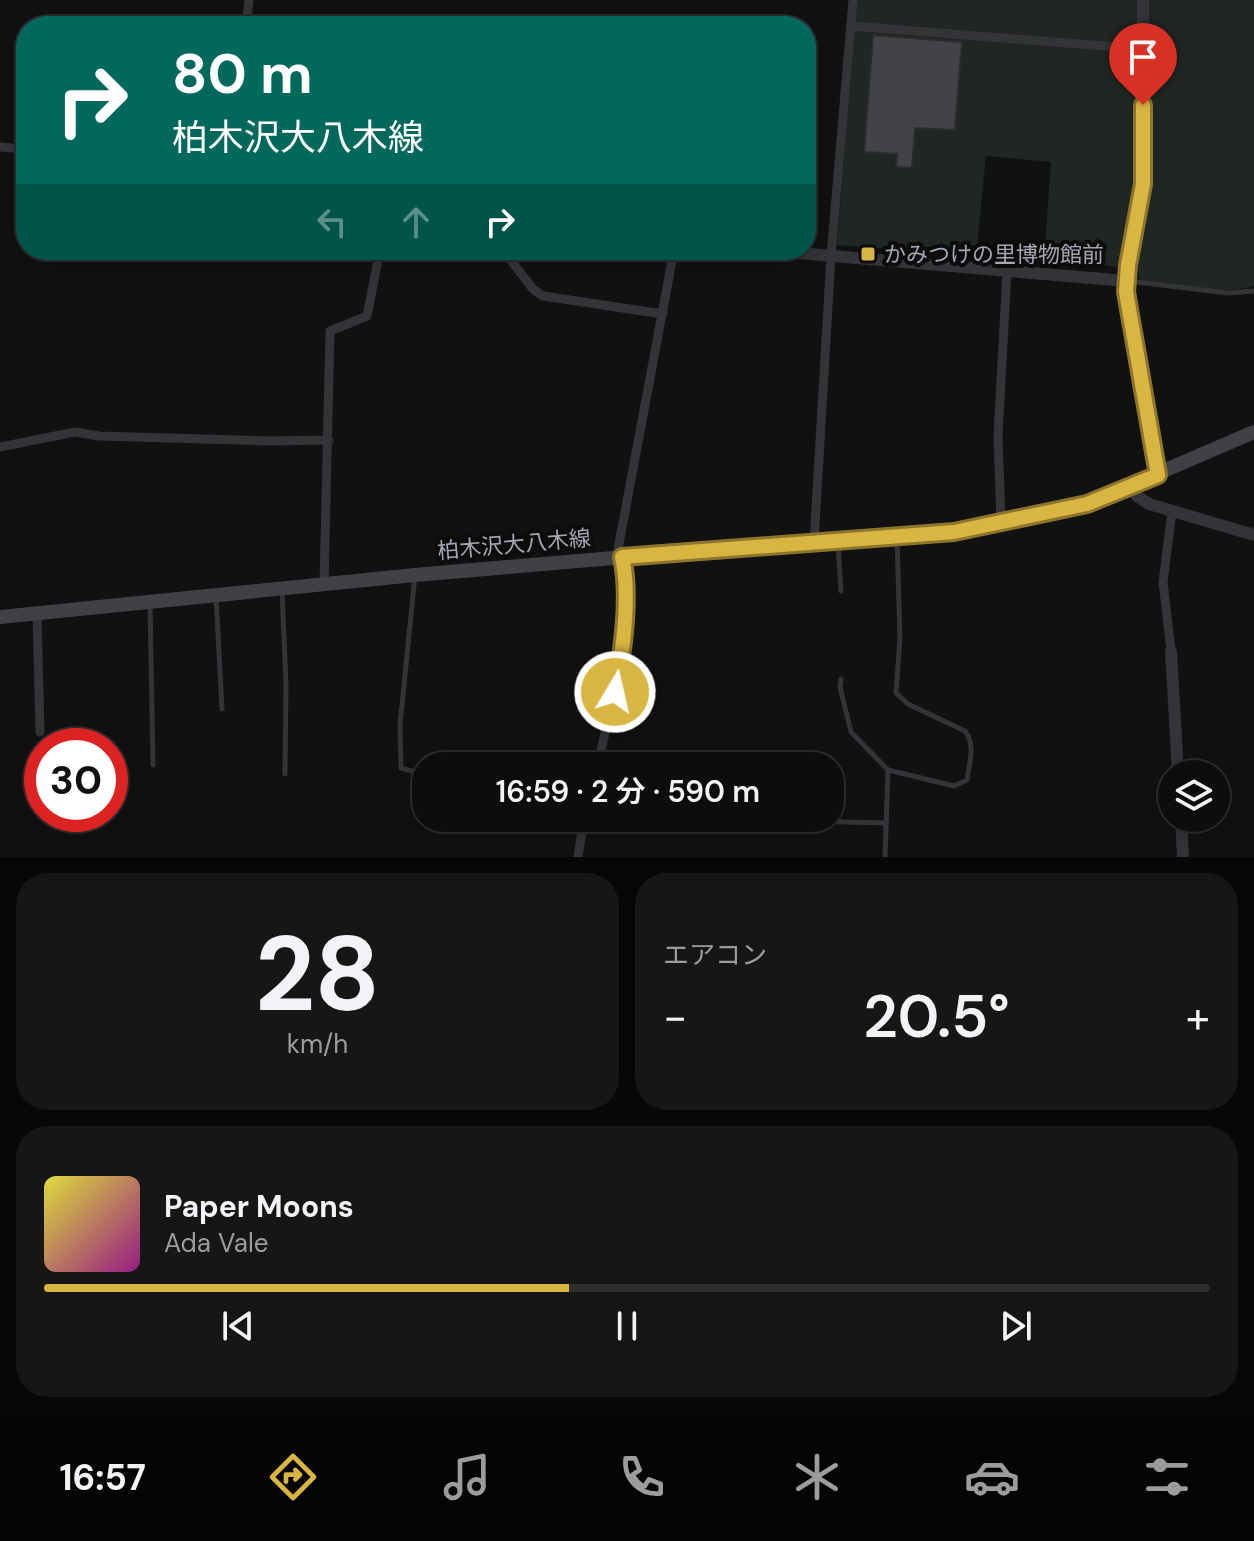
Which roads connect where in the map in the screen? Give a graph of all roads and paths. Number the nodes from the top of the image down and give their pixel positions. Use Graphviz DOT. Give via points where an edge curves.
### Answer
graph roads {
  1 [pos="853,0"];
  2 [pos="1143,0"];
  3 [pos="851,26"];
  4 [pos="1143,49"];
  5 [pos="816,255"];
  6 [pos="831,256"];
  7 [pos="378,260"];
  8 [pos="511,260"];
  9 [pos="672,260"];
  10 [pos="1007,272"];
  11 [pos="1126,281"];
  12 [pos="1254,291"];
  13 [pos="663,314"];
  14 [pos="1254,432"];
  15 [pos="329,440"];
  16 [pos="0,447"];
  17 [pos="1158,475"];
  18 [pos="1133,485"];
  19 [pos="1172,511"];
  20 [pos="1001,523"];
  21 [pos="1254,535"];
  22 [pos="897,537"];
  23 [pos="838,541"];
  24 [pos="814,542"];
  25 [pos="622,557"];
  26 [pos="415,575"];
  27 [pos="324,584"];
  28 [pos="282,589"];
  29 [pos="841,591"];
  30 [pos="216,595"];
  31 [pos="150,602"];
  32 [pos="37,614"];
  33 [pos="0,617"];
  34 [pos="1171,651"];
  35 [pos="841,679"];
  36 [pos="222,709"];
  37 [pos="40,728"];
  38 [pos="600,752"];
  39 [pos="1177,760"];
  40 [pos="153,765"];
  41 [pos="888,770"];
  42 [pos="412,771"];
  43 [pos="285,774"];
  44 [pos="844,822"];
  45 [pos="886,823"];
  46 [pos="582,832"];
  47 [pos="1182,832"];
  48 [pos="578,857"];
  49 [pos="885,857"];
  50 [pos="1183,857"];
  1 -- 3 [label="street"];
  2 -- 4 [label="street"];
  3 -- 4 [label="street"];
  3 -- 6 [label="street"];
  4 -- 11 [label="street" via="1143,184"];
  5 -- 6 [label="street"];
  6 -- 10 [label="street"];
  6 -- 24 [label="street"];
  7 -- 15 [label="street" via="367,316 330,331"];
  8 -- 13 [label="street" via="543,296"];
  9 -- 13 [label="street"];
  10 -- 11 [label="street"];
  10 -- 20 [label="street" via="998,435"];
  11 -- 12 [label="lane" via="1228,293"];
  11 -- 17 [label="street"];
  13 -- 25 [label="street" via="623,519 618,549"];
  14 -- 17 [label="main road, 柏木沢大八木線"];
  15 -- 16 [label="street" via="75,432"];
  15 -- 27 [label="street"];
  17 -- 18 [label="main road, 柏木沢大八木線"];
  18 -- 19 [label="street" via="1143,501"];
  18 -- 20 [label="main road, 柏木沢大八木線" via="1087,504"];
  19 -- 21 [label="street"];
  19 -- 34 [label="street" via="1163,582"];
  20 -- 22 [label="main road, 柏木沢大八木線"];
  22 -- 23 [label="main road, 柏木沢大八木線"];
  22 -- 41 [label="lane" via="896,693 965,731 971,745 962,784"];
  23 -- 24 [label="main road, 柏木沢大八木線"];
  23 -- 29 [label="lane"];
  24 -- 25 [label="main road, 柏木沢大八木線"];
  25 -- 26 [label="main road, 柏木沢大八木線"];
  25 -- 38 [label="street" via="624,636"];
  26 -- 27 [label="main road, 柏木沢大八木線"];
  26 -- 42 [label="lane" via="400,725 401,768"];
  27 -- 28 [label="main road, 柏木沢大八木線"];
  28 -- 30 [label="main road, 柏木沢大八木線"];
  28 -- 43 [label="lane"];
  30 -- 31 [label="main road, 柏木沢大八木線"];
  30 -- 36 [label="lane"];
  31 -- 32 [label="main road, 柏木沢大八木線"];
  31 -- 40 [label="lane"];
  32 -- 33 [label="main road, 柏木沢大八木線"];
  32 -- 37 [label="street"];
  34 -- 39 [label="street"];
  35 -- 41 [label="lane" via="851,732"];
  41 -- 45 [label="lane"];
  44 -- 45 [label="lane"];
  45 -- 49 [label="lane"];
  46 -- 48 [label="street"];
  47 -- 50 [label="street"];
}
